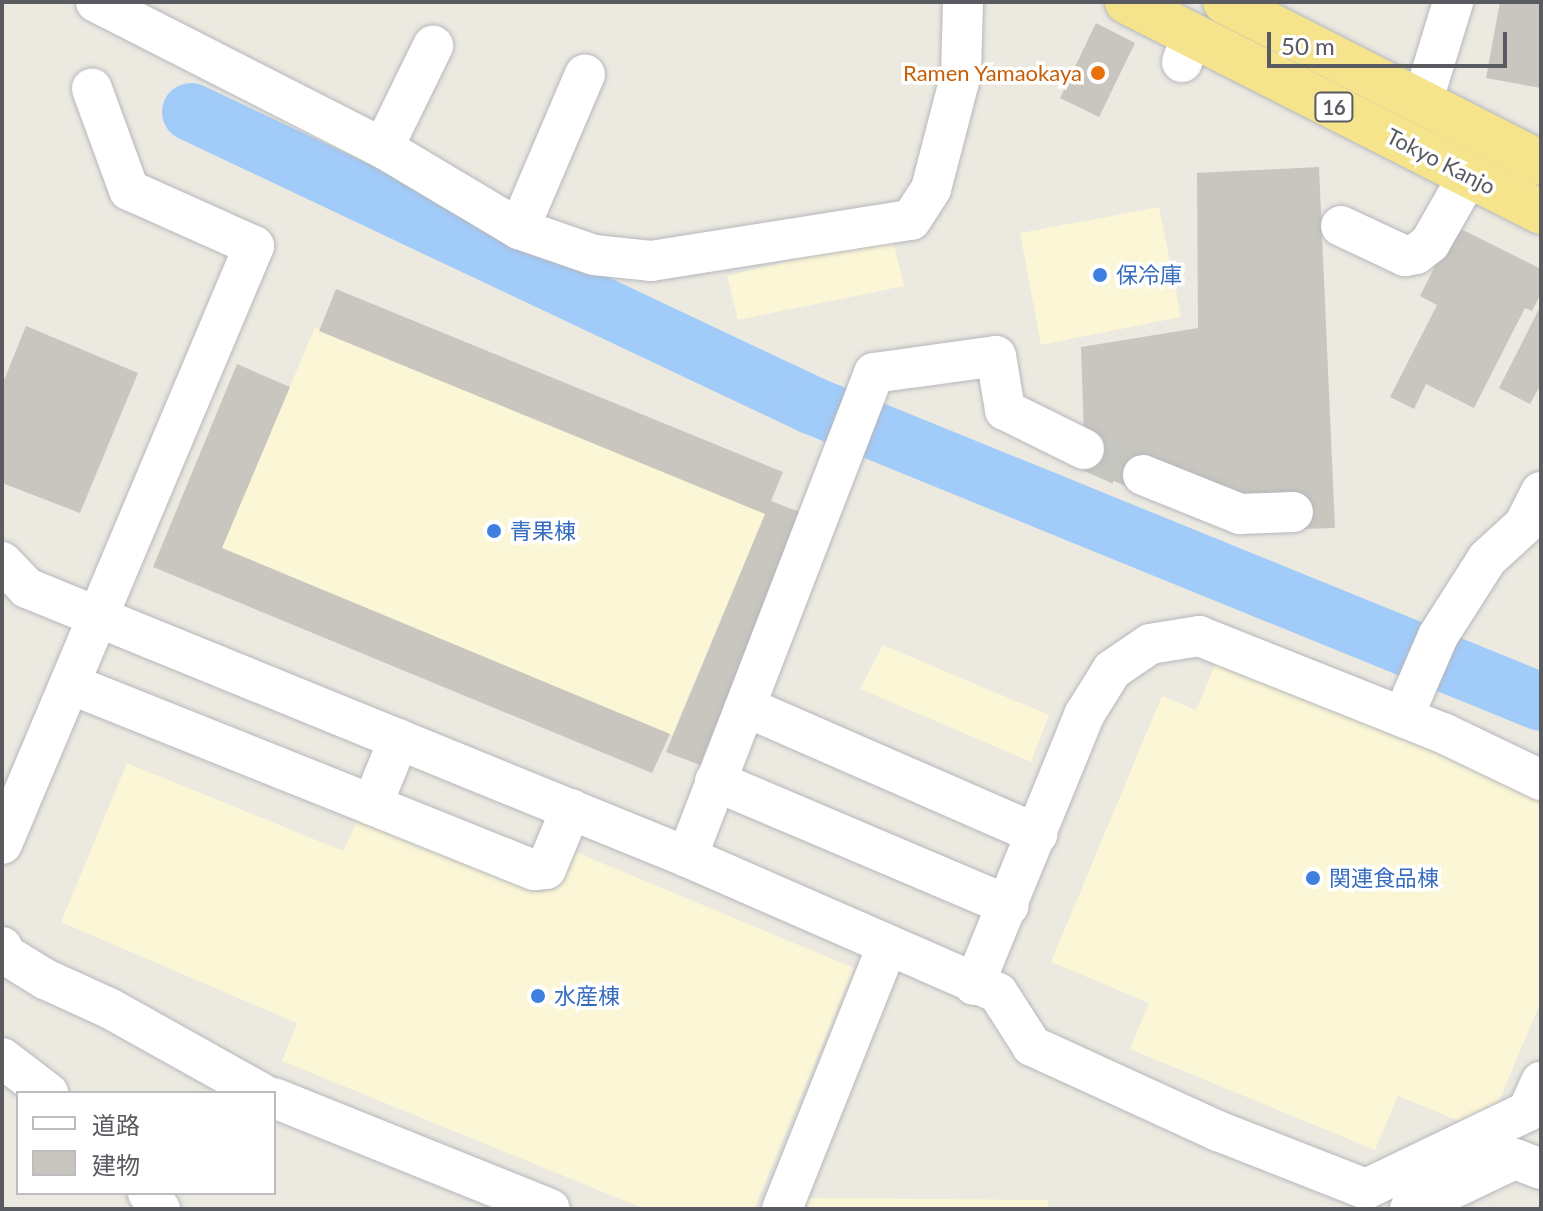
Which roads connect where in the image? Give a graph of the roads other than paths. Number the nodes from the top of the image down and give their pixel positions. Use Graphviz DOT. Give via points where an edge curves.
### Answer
graph roads {
  1 [pos="96,2"];
  2 [pos="963,2"];
  3 [pos="1127,2"];
  4 [pos="1225,2"];
  5 [pos="1453,2"];
  6 [pos="1272,13"];
  7 [pos="157,16"];
  8 [pos="433,46"];
  9 [pos="585,74"];
  10 [pos="96,97"];
  11 [pos="1422,103"];
  12 [pos="383,148"];
  13 [pos="1541,163"];
  14 [pos="1469,175"];
  15 [pos="1541,212"];
  16 [pos="1341,226"];
  17 [pos="519,229"];
  18 [pos="1084,449"];
  19 [pos="1143,475"];
  20 [pos="1293,512"];
  21 [pos="1535,517"];
  22 [pos="2,562"];
  23 [pos="99,617"];
  24 [pos="70,684"];
  25 [pos="1410,700"];
  26 [pos="746,707"];
  27 [pos="399,739"];
  28 [pos="1541,780"];
  29 [pos="715,781"];
  30 [pos="372,805"];
  31 [pos="571,809"];
  32 [pos="1037,834"];
  33 [pos="2,844"];
  34 [pos="687,857"];
  35 [pos="1009,906"];
  36 [pos="2,947"];
  37 [pos="887,947"];
  38 [pos="974,985"];
  39 [pos="3,1061"];
  40 [pos="45,1091"];
  41 [pos="257,1091"];
  42 [pos="276,1099"];
  43 [pos="1537,1103"];
  44 [pos="1541,1169"];
  45 [pos="550,1209"];
  46 [pos="782,1209"];
  47 [pos="1410,1209"];
  1 -- 7 [label="street"];
  2 -- 17 [label="street" via="961,74 931,189 911,220 651,261 594,255"];
  3 -- 14 [label="highway, Tokyo Kanjo / 16" via="1187,48"];
  4 -- 6 [label="highway, Tokyo Kanjo / 16"];
  5 -- 11 [label="street"];
  6 -- 11 [label="highway, Tokyo Kanjo / 16"];
  7 -- 12 [label="street"];
  8 -- 12 [label="street"];
  9 -- 17 [label="street"];
  10 -- 23 [label="street" via="129,190 254,246"];
  11 -- 13 [label="highway, Tokyo Kanjo / 16"];
  12 -- 17 [label="street"];
  14 -- 15 [label="highway, Tokyo Kanjo / 16"];
  14 -- 16 [label="street" via="1430,243 1416,254 1405,256"];
  18 -- 26 [label="street" via="1005,410 996,356 874,373"];
  19 -- 20 [label="street" via="1240,514"];
  21 -- 25 [label="street" via="1487,559 1438,636"];
  22 -- 23 [label="street" via="27,588"];
  23 -- 24 [label="street"];
  23 -- 27 [label="street"];
  24 -- 30 [label="street"];
  24 -- 33 [label="street"];
  25 -- 28 [label="street"];
  25 -- 32 [label="street" via="1199,636 1150,644 1112,670 1084,715"];
  26 -- 29 [label="street"];
  26 -- 32 [label="street"];
  27 -- 30 [label="street"];
  27 -- 31 [label="street"];
  29 -- 34 [label="street"];
  29 -- 35 [label="street"];
  30 -- 31 [label="street" via="534,870 546,869"];
  31 -- 34 [label="street"];
  32 -- 35 [label="street"];
  34 -- 37 [label="street"];
  35 -- 38 [label="street"];
  36 -- 41 [label="street" via="6,955 45,979 109,1008"];
  37 -- 38 [label="street"];
  37 -- 46 [label="street"];
  38 -- 43 [label="street" via="998,993 1032,1046 1218,1131 1366,1189"];
  39 -- 40 [label="street"];
  42 -- 45 [label="street"];
  44 -- 47 [label="street" via="1515,1159"];
}
